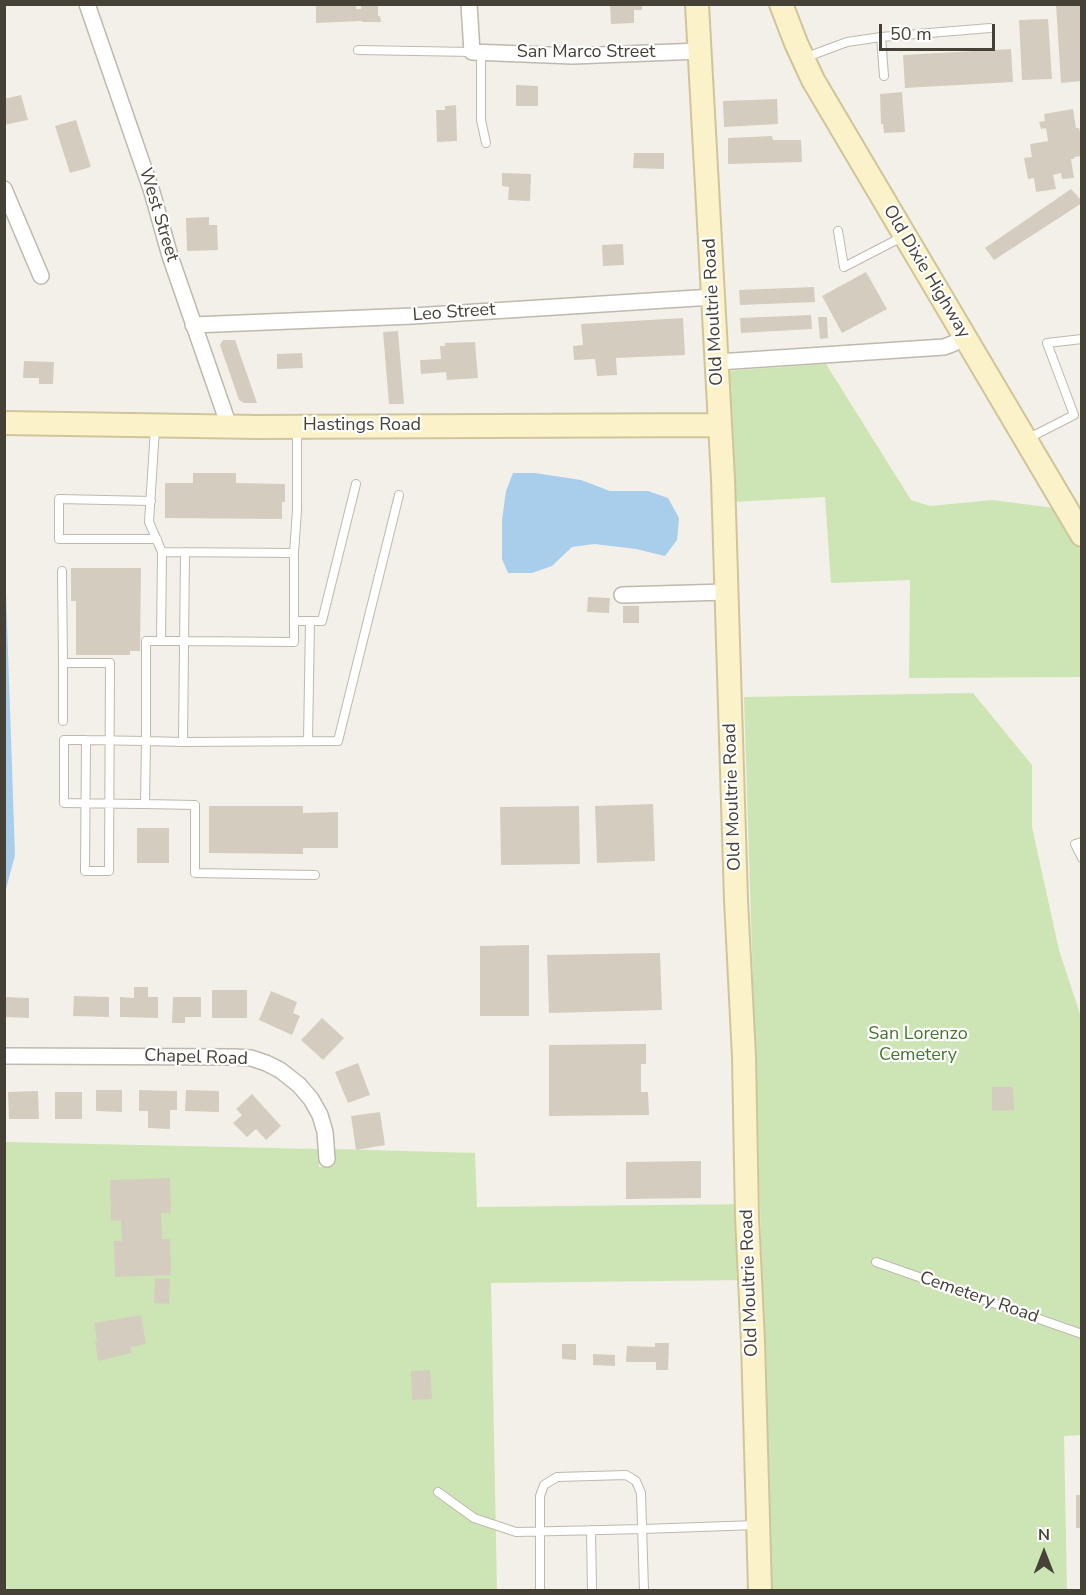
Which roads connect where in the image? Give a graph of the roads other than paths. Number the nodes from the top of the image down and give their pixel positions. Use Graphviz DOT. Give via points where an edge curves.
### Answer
graph roads {
  1 [pos="87,4"];
  2 [pos="469,4"];
  3 [pos="698,4"];
  4 [pos="781,4"];
  5 [pos="990,28"];
  6 [pos="881,37"];
  7 [pos="358,50"];
  8 [pos="700,51"];
  9 [pos="477,52"];
  10 [pos="803,58"];
  11 [pos="884,76"];
  12 [pos="486,143"];
  13 [pos="4,189"];
  14 [pos="838,231"];
  15 [pos="904,236"];
  16 [pos="41,276"];
  17 [pos="714,297"];
  18 [pos="193,325"];
  19 [pos="965,338"];
  20 [pos="1082,339"];
  21 [pos="718,362"];
  22 [pos="4,423"];
  23 [pos="155,425"];
  24 [pos="720,425"];
  25 [pos="229,426"];
  26 [pos="297,426"];
  27 [pos="1025,439"];
  28 [pos="356,484"];
  29 [pos="399,495"];
  30 [pos="151,501"];
  31 [pos="1081,532"];
  32 [pos="157,539"];
  33 [pos="162,552"];
  34 [pos="185,552"];
  35 [pos="294,553"];
  36 [pos="62,571"];
  37 [pos="726,592"];
  38 [pos="622,595"];
  39 [pos="294,621"];
  40 [pos="310,621"];
  41 [pos="161,641"];
  42 [pos="184,641"];
  43 [pos="63,663"];
  44 [pos="63,721"];
  45 [pos="86,740"];
  46 [pos="111,741"];
  47 [pos="146,741"];
  48 [pos="309,741"];
  49 [pos="183,742"];
  50 [pos="86,803"];
  51 [pos="111,804"];
  52 [pos="145,804"];
  53 [pos="1082,842"];
  54 [pos="1082,858"];
  55 [pos="315,875"];
  56 [pos="4,1056"];
  57 [pos="327,1159"];
  58 [pos="876,1262"];
  59 [pos="1082,1334"];
  60 [pos="438,1492"];
  61 [pos="758,1525"];
  62 [pos="643,1529"];
  63 [pos="591,1530"];
  64 [pos="540,1531"];
  65 [pos="540,1590"];
  66 [pos="592,1590"];
  67 [pos="644,1590"];
  68 [pos="760,1590"];
  1 -- 18 [label="street, West Street"];
  2 -- 9 [label="street"];
  3 -- 8 [label="main road, Old Moultrie Road"];
  4 -- 10 [label="main road, Old Dixie Highway"];
  5 -- 6 [label="lane"];
  6 -- 10 [label="lane" via="847,42"];
  6 -- 11 [label="lane"];
  7 -- 9 [label="lane"];
  8 -- 9 [label="street, San Marco Street" via="573,56"];
  8 -- 17 [label="main road, Old Moultrie Road"];
  9 -- 12 [label="lane"];
  10 -- 15 [label="main road, Old Dixie Highway"];
  13 -- 16 [label="street"];
  14 -- 15 [label="lane" via="844,267"];
  15 -- 19 [label="main road, Old Dixie Highway"];
  17 -- 18 [label="street, Leo Street"];
  17 -- 21 [label="main road, Old Moultrie Road"];
  18 -- 25 [label="street, West Street"];
  19 -- 21 [label="street" via="944,347"];
  19 -- 27 [label="main road, Old Dixie Highway"];
  20 -- 27 [label="lane" via="1047,343 1074,415"];
  21 -- 24 [label="main road, Old Moultrie Road"];
  22 -- 23 [label="main road, Hastings Road"];
  23 -- 25 [label="main road, Hastings Road"];
  23 -- 30 [label="lane"];
  24 -- 26 [label="main road, Hastings Road"];
  24 -- 37 [label="main road, Old Moultrie Road"];
  25 -- 26 [label="main road, Hastings Road"];
  26 -- 35 [label="lane"];
  27 -- 31 [label="main road, Old Dixie Highway"];
  28 -- 40 [label="lane" via="322,621"];
  29 -- 48 [label="lane" via="338,741"];
  30 -- 32 [label="lane" via="149,522"];
  30 -- 32 [label="lane" via="60,500 59,539"];
  32 -- 33 [label="lane"];
  33 -- 34 [label="lane"];
  33 -- 41 [label="lane"];
  34 -- 35 [label="lane"];
  34 -- 42 [label="lane"];
  35 -- 39 [label="lane"];
  36 -- 43 [label="lane"];
  37 -- 38 [label="street"];
  37 -- 61 [label="main road, Old Moultrie Road"];
  39 -- 40 [label="lane"];
  39 -- 42 [label="lane" via="294,642"];
  40 -- 48 [label="lane"];
  41 -- 42 [label="lane"];
  41 -- 47 [label="lane" via="147,640"];
  42 -- 49 [label="lane"];
  43 -- 44 [label="lane"];
  43 -- 46 [label="lane" via="110,663"];
  45 -- 46 [label="lane"];
  45 -- 50 [label="lane"];
  45 -- 50 [label="lane" via="64,740 64,803"];
  46 -- 47 [label="lane"];
  46 -- 51 [label="lane"];
  47 -- 49 [label="lane"];
  47 -- 52 [label="lane"];
  48 -- 49 [label="lane"];
  50 -- 51 [label="lane"];
  50 -- 51 [label="lane" via="85,871 109,872"];
  51 -- 52 [label="lane"];
  52 -- 55 [label="lane" via="195,805 195,873"];
  53 -- 54 [label="lane" via="1075,844"];
  56 -- 57 [label="street, Chapel Road" via="251,1058 280,1070 311,1099 325,1132"];
  58 -- 59 [label="lane, Cemetery Road"];
  60 -- 64 [label="lane" via="474,1518 516,1532"];
  61 -- 62 [label="lane"];
  61 -- 68 [label="main road, Old Moultrie Road"];
  62 -- 63 [label="lane"];
  62 -- 64 [label="lane" via="641,1493 636,1480 627,1475 557,1477 544,1485 540,1496"];
  62 -- 67 [label="lane"];
  63 -- 64 [label="lane"];
  63 -- 66 [label="lane"];
  64 -- 65 [label="lane"];
}
